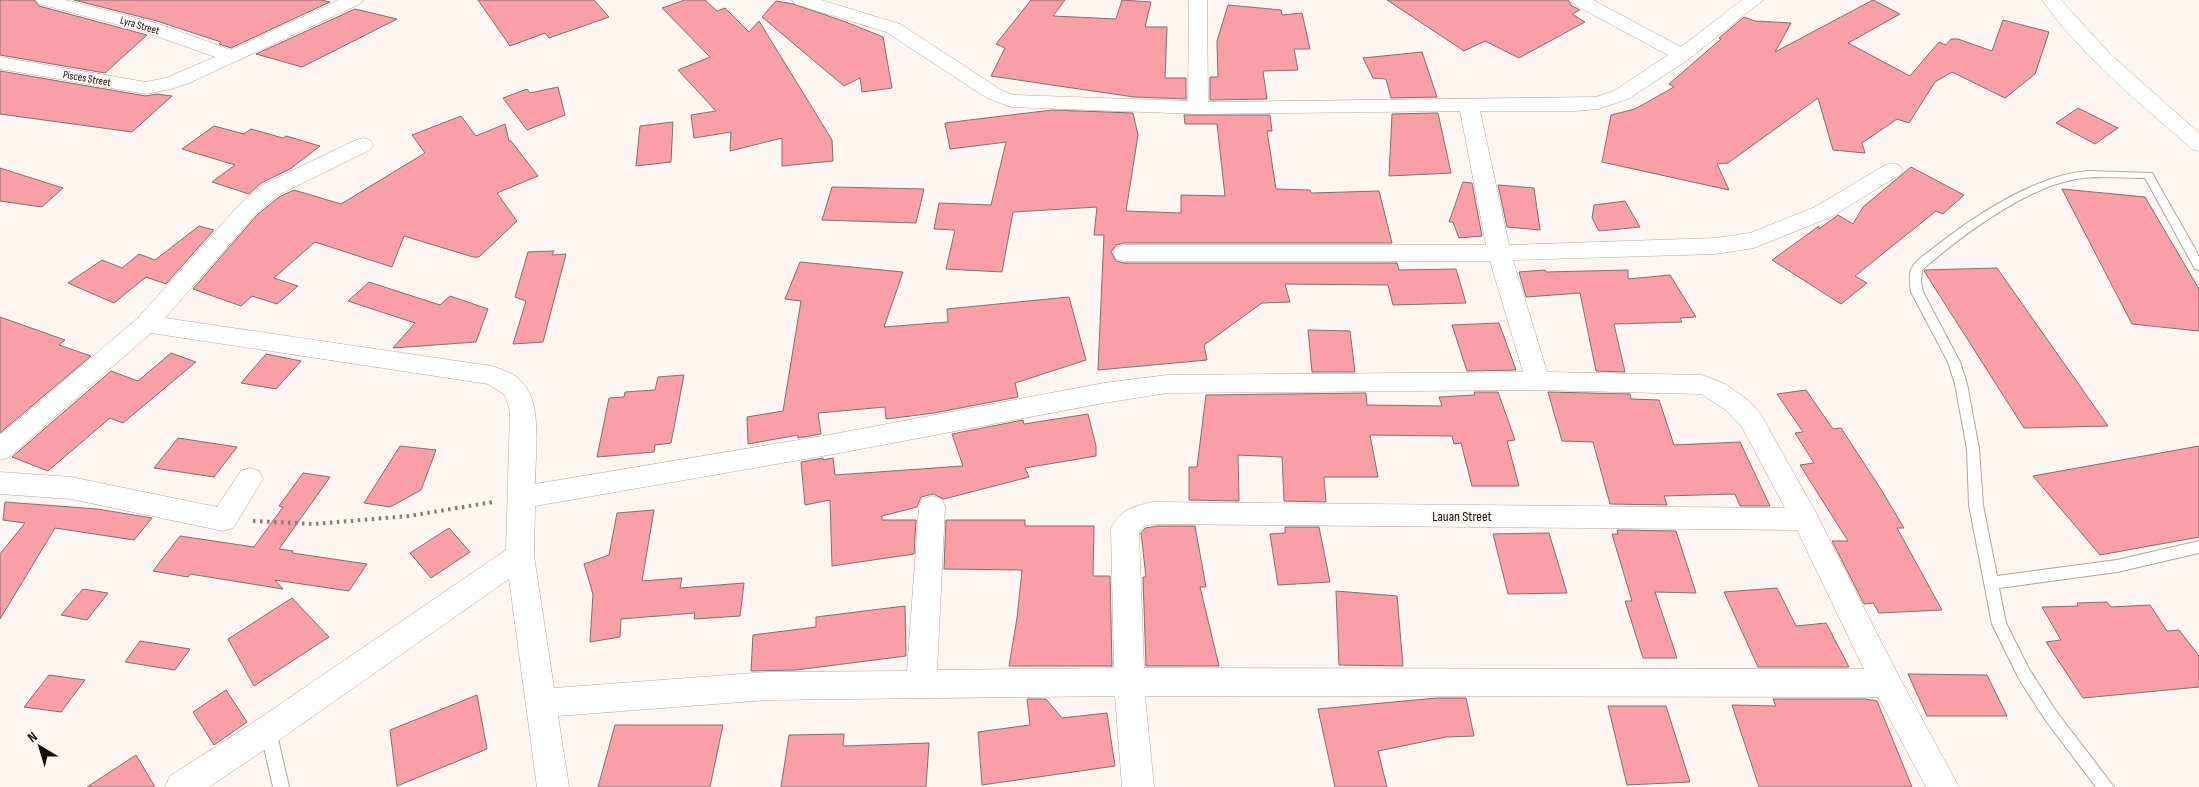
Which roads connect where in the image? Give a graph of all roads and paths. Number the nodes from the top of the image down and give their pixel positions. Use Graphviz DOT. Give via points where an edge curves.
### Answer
graph roads {
  1 [pos="45,0"];
  2 [pos="354,0"];
  3 [pos="801,0"];
  4 [pos="1198,0"];
  5 [pos="1579,0"];
  6 [pos="1754,0"];
  7 [pos="2051,0"];
  8 [pos="1682,55"];
  9 [pos="233,56"];
  10 [pos="0,63"];
  11 [pos="1469,106"];
  12 [pos="1198,108"];
  13 [pos="2199,144"];
  14 [pos="363,145"];
  15 [pos="1892,170"];
  16 [pos="1124,253"];
  17 [pos="1500,253"];
  18 [pos="2199,266"];
  19 [pos="146,324"];
  20 [pos="1538,381"];
  21 [pos="0,450"];
  22 [pos="250,479"];
  23 [pos="0,483"];
  24 [pos="521,497"];
  25 [pos="932,507"];
  26 [pos="1805,519"];
  27 [pos="223,520"];
  28 [pos="2199,547"];
  29 [pos="520,556"];
  30 [pos="1990,583"];
  31 [pos="1129,682"];
  32 [pos="1886,683"];
  33 [pos="921,684"];
  34 [pos="542,703"];
  35 [pos="268,730"];
  36 [pos="180,787"];
  37 [pos="281,787"];
  38 [pos="553,787"];
  39 [pos="1138,787"];
  40 [pos="1943,787"];
  41 [pos="2106,787"];
  1 -- 9 [label="street, Lyra Street" via="149,27"];
  2 -- 9 [label="street, Pisces Street"];
  3 -- 12 [label="street" via="893,28 994,94 1011,101"];
  4 -- 12 [label="street"];
  5 -- 8 [label="street"];
  6 -- 8 [label="street"];
  7 -- 13 [label="street" via="2107,62"];
  8 -- 11 [label="street" via="1621,95 1598,103"];
  9 -- 10 [label="street, Pisces Street" via="174,83 146,88"];
  11 -- 12 [label="street"];
  11 -- 17 [label="street"];
  14 -- 19 [label="street" via="270,190 248,209"];
  15 -- 17 [label="street" via="1823,212 1754,240 1715,246"];
  16 -- 17 [label="street"];
  17 -- 20 [label="street"];
  18 -- 30 [label="lane" via="2148,175 2073,176 2030,192 1970,228 1917,268 1914,282 1917,292 1954,362 1961,384 1973,448 1976,505"];
  19 -- 21 [label="street"];
  19 -- 24 [label="street" via="491,375 505,380 514,388 523,412"];
  20 -- 24 [label="street" via="1167,384"];
  20 -- 26 [label="street" via="1688,383 1702,384 1723,393 1740,405 1751,420"];
  22 -- 27 [label="street"];
  23 -- 27 [label="street" via="71,488"];
  24 -- 27 [label="path" via="409,516 314,524"];
  24 -- 29 [label="street"];
  25 -- 33 [label="street"];
  26 -- 31 [label="street, Lauan Street" via="1153,514 1136,517 1125,528"];
  26 -- 32 [label="street"];
  28 -- 30 [label="lane" via="2117,566"];
  29 -- 34 [label="street"];
  29 -- 35 [label="street"];
  30 -- 41 [label="lane" via="1999,624 2024,674 2051,716"];
  31 -- 32 [label="street"];
  31 -- 33 [label="street"];
  31 -- 39 [label="street"];
  32 -- 40 [label="street"];
  33 -- 34 [label="street" via="768,686"];
  34 -- 38 [label="street"];
  35 -- 36 [label="street"];
  35 -- 37 [label="lane"];
}
